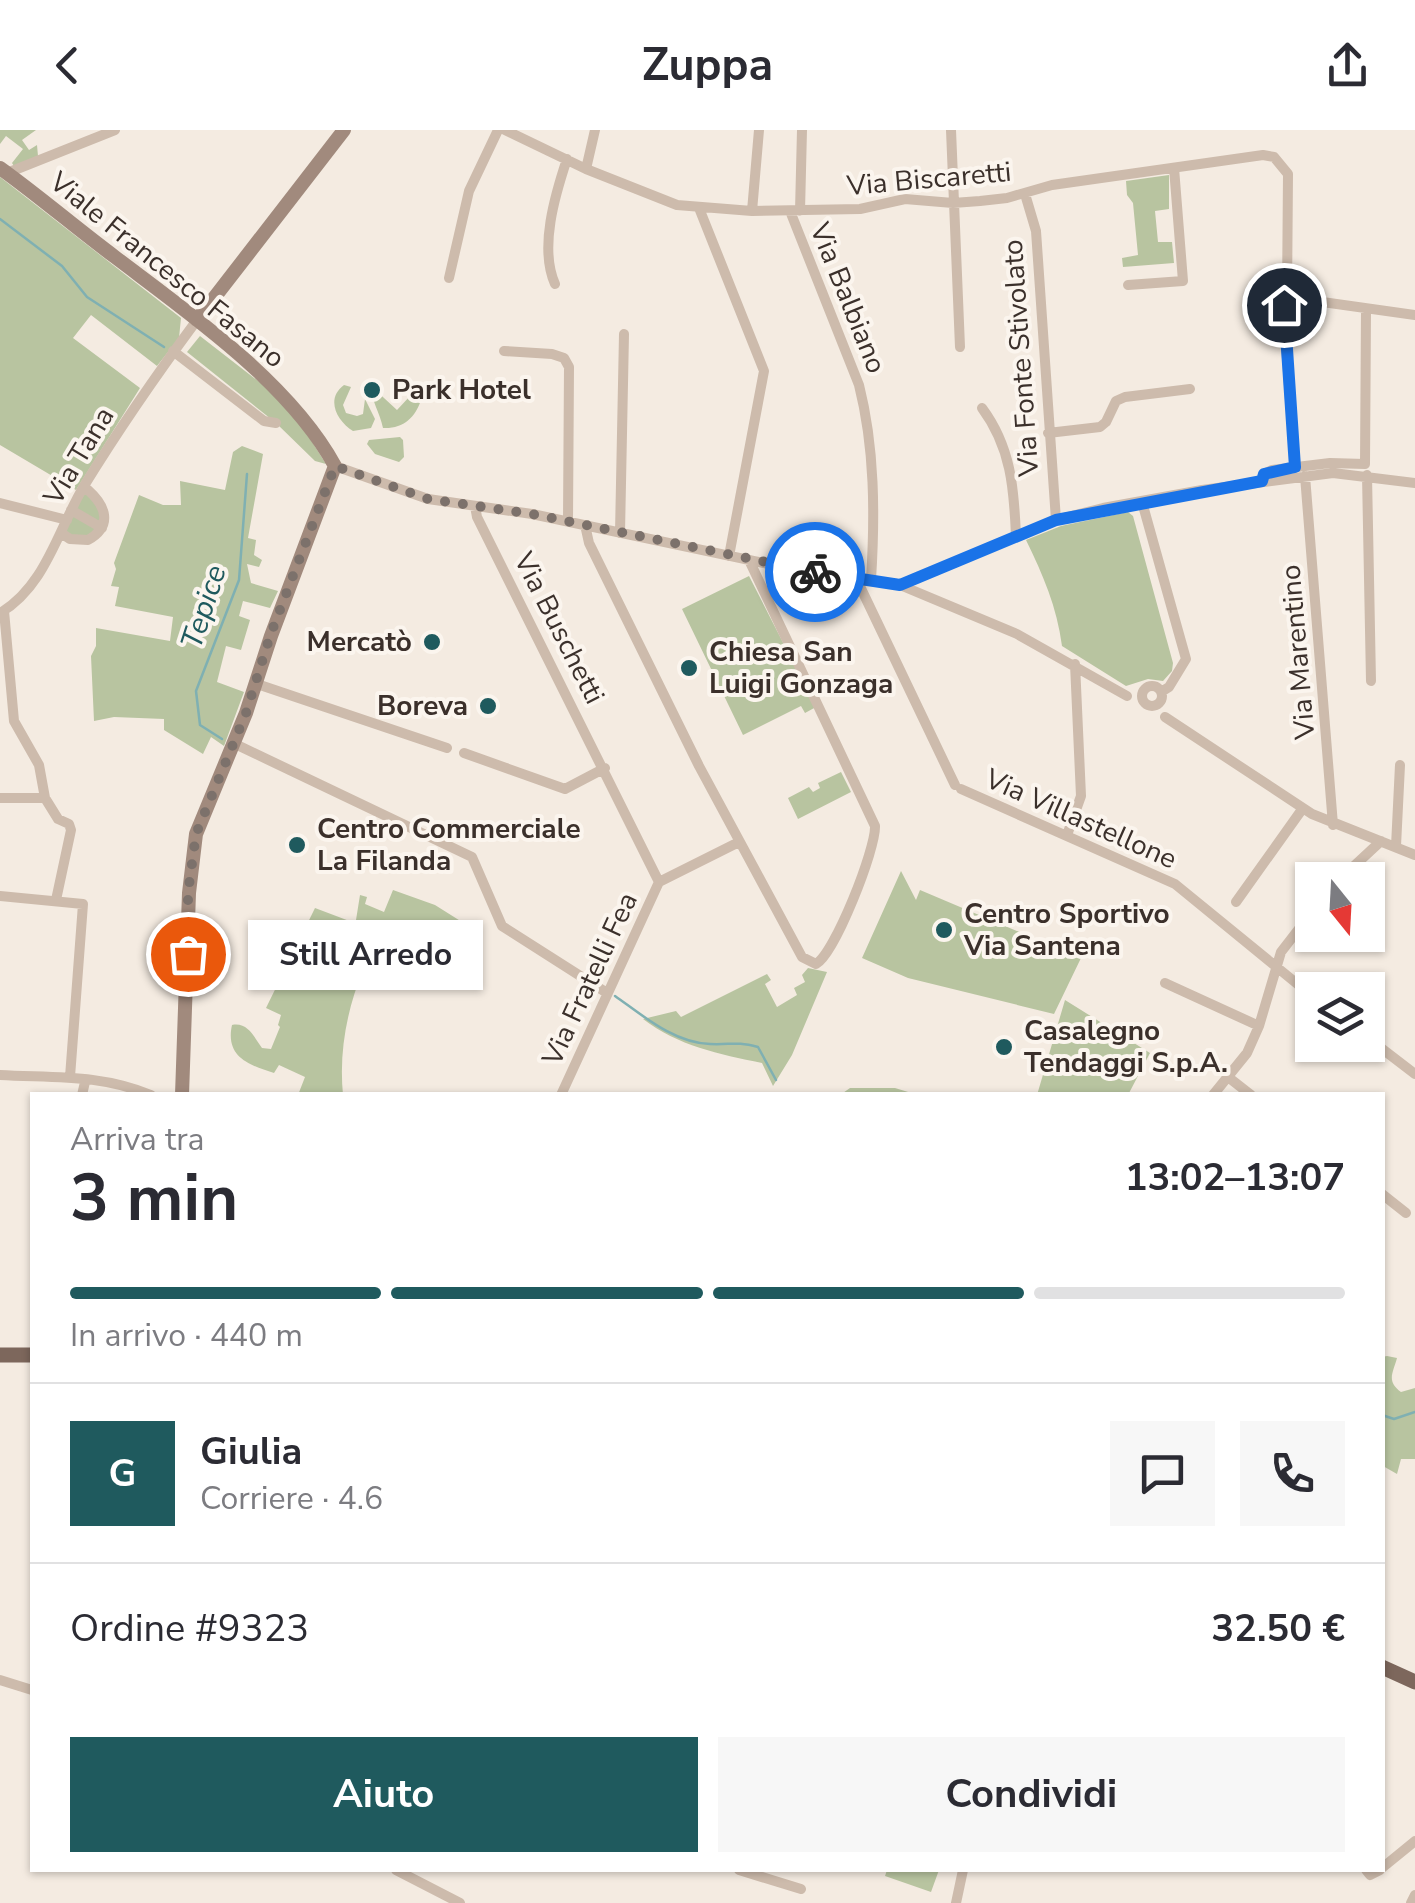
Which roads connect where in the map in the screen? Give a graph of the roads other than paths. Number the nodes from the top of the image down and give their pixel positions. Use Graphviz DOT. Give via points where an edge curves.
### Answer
graph roads {
  1 [pos="115,130"];
  2 [pos="344,130"];
  3 [pos="502,130"];
  4 [pos="538,130"];
  5 [pos="595,130"];
  6 [pos="759,130"];
  7 [pos="802,130"];
  8 [pos="952,130"];
  9 [pos="534,144"];
  10 [pos="566,160"];
  11 [pos="1174,168"];
  12 [pos="586,169"];
  13 [pos="3,170"];
  14 [pos="1025,194"];
  15 [pos="953,203"];
  16 [pos="700,208"];
  17 [pos="752,211"];
  18 [pos="795,211"];
  19 [pos="448,278"];
  20 [pos="555,284"];
  21 [pos="1128,286"];
  22 [pos="1287,297"];
  23 [pos="1366,310"];
  24 [pos="1415,315"];
  25 [pos="197,320"];
  26 [pos="624,334"];
  27 [pos="960,346"];
  28 [pos="504,351"];
  29 [pos="173,352"];
  30 [pos="1190,390"];
  31 [pos="982,408"];
  32 [pos="276,423"];
  33 [pos="1048,433"];
  34 [pos="335,466"];
  35 [pos="1295,467"];
  36 [pos="1367,475"];
  37 [pos="1305,476"];
  38 [pos="1262,481"];
  39 [pos="1415,483"];
  40 [pos="88,490"];
  41 [pos="1142,502"];
  42 [pos="0,503"];
  43 [pos="475,506"];
  44 [pos="69,515"];
  45 [pos="1056,520"];
  46 [pos="568,521"];
  47 [pos="585,526"];
  48 [pos="102,528"];
  49 [pos="61,533"];
  50 [pos="620,533"];
  51 [pos="1016,536"];
  52 [pos="729,556"];
  53 [pos="749,560"];
  54 [pos="856,578"];
  55 [pos="870,580"];
  56 [pos="900,585"];
  57 [pos="2,612"];
  58 [pos="1075,664"];
  59 [pos="1372,681"];
  60 [pos="254,683"];
  61 [pos="1151,698"];
  62 [pos="233,743"];
  63 [pos="447,748"];
  64 [pos="464,754"];
  65 [pos="1400,765"];
  66 [pos="605,768"];
  67 [pos="0,798"];
  68 [pos="45,798"];
  69 [pos="1303,808"];
  70 [pos="1333,824"];
  71 [pos="1068,835"];
  72 [pos="1380,841"];
  73 [pos="739,842"];
  74 [pos="1396,846"];
  75 [pos="1415,855"];
  76 [pos="1357,862"];
  77 [pos="659,882"];
  78 [pos="0,896"];
  79 [pos="56,900"];
  80 [pos="1236,902"];
  81 [pos="1295,935"];
  82 [pos="1275,967"];
  83 [pos="1164,983"];
  84 [pos="1295,983"];
  85 [pos="607,993"];
  86 [pos="1259,1026"];
  87 [pos="1385,1051"];
  88 [pos="1415,1074"];
  89 [pos="0,1075"];
  90 [pos="70,1077"];
  91 [pos="1228,1077"];
  92 [pos="144,1092"];
  93 [pos="182,1092"];
  94 [pos="563,1092"];
  95 [pos="1215,1092"];
  96 [pos="1246,1092"];
  97 [pos="1385,1196"];
  98 [pos="1406,1213"];
  99 [pos="0,1355"];
  100 [pos="30,1355"];
  101 [pos="1385,1668"];
  102 [pos="0,1680"];
  103 [pos="1415,1682"];
  104 [pos="30,1689"];
  105 [pos="1415,1842"];
  106 [pos="1385,1866"];
  107 [pos="400,1872"];
  108 [pos="746,1872"];
  109 [pos="963,1872"];
  110 [pos="801,1889"];
  111 [pos="1415,1895"];
  112 [pos="460,1903"];
  113 [pos="956,1903"];
  114 [pos="1411,1903"];
  1 -- 13 [label="street"];
  2 -- 25 [label="street"];
  3 -- 9 [label="street, Via Biscaretti"];
  3 -- 19 [label="street" via="469,191"];
  4 -- 9 [label="street"];
  5 -- 12 [label="street"];
  6 -- 17 [label="street"];
  7 -- 18 [label="street"];
  8 -- 15 [label="street"];
  9 -- 10 [label="street, Via Biscaretti"];
  10 -- 12 [label="street, Via Biscaretti"];
  10 -- 20 [label="street" via="548,242"];
  11 -- 14 [label="street, Via Biscaretti" via="1052,184"];
  11 -- 21 [label="street" via="1184,281"];
  11 -- 22 [label="street, Via Biscaretti" via="1264,155 1284,165"];
  12 -- 16 [label="street, Via Biscaretti"];
  13 -- 25 [label="street, Viale Francesco Fasano"];
  14 -- 15 [label="street, Via Biscaretti"];
  14 -- 33 [label="street, Via Fonte Stivolato" via="1036,232"];
  15 -- 18 [label="street, Via Biscaretti" via="905,199 860,209"];
  15 -- 27 [label="street"];
  16 -- 17 [label="street, Via Biscaretti"];
  16 -- 52 [label="street" via="764,371"];
  17 -- 18 [label="street, Via Biscaretti"];
  18 -- 55 [label="street, Via Balbiano" via="865,409 876,513"];
  22 -- 23 [label="street"];
  22 -- 35 [label="street"];
  23 -- 24 [label="street"];
  23 -- 35 [label="street" via="1365,464"];
  25 -- 29 [label="street, Via Tana"];
  25 -- 34 [label="street, Viale Francesco Fasano" via="287,399"];
  26 -- 50 [label="street"];
  28 -- 46 [label="street" via="552,354 569,367"];
  29 -- 32 [label="street" via="264,422"];
  29 -- 44 [label="street, Via Tana"];
  30 -- 33 [label="street" via="1125,397 1100,427"];
  31 -- 51 [label="street" via="1010,464"];
  33 -- 45 [label="street, Via Fonte Stivolato"];
  34 -- 43 [label="street" via="410,494"];
  34 -- 60 [label="street"];
  35 -- 38 [label="street" via="1264,474"];
  36 -- 37 [label="street"];
  36 -- 39 [label="street"];
  36 -- 59 [label="street"];
  37 -- 38 [label="street"];
  37 -- 70 [label="street, Via Marentino"];
  38 -- 41 [label="street"];
  40 -- 48 [label="street" via="102,505"];
  41 -- 45 [label="street"];
  41 -- 61 [label="street" via="1186,659 1169,687"];
  42 -- 44 [label="street"];
  43 -- 46 [label="street"];
  43 -- 66 [label="street, Via Buschetti"];
  44 -- 48 [label="street"];
  44 -- 49 [label="street, Via Tana"];
  45 -- 51 [label="street"];
  46 -- 47 [label="street"];
  47 -- 50 [label="street"];
  47 -- 73 [label="street"];
  48 -- 49 [label="street" via="88,540"];
  49 -- 57 [label="street, Via Tana" via="51,557"];
  50 -- 52 [label="street"];
  51 -- 56 [label="street"];
  52 -- 53 [label="street"];
  53 -- 54 [label="street"];
  53 -- 73 [label="street" via="874,826 874,847 822,962 802,957"];
  54 -- 55 [label="street"];
  54 -- 71 [label="street, Via Villastellone" via="958,787"];
  55 -- 56 [label="street"];
  56 -- 58 [label="street"];
  57 -- 68 [label="street" via="14,721 39,765"];
  58 -- 61 [label="street" via="1127,696"];
  58 -- 71 [label="street" via="1081,796"];
  60 -- 62 [label="street"];
  60 -- 63 [label="street"];
  61 -- 69 [label="street" via="1165,717"];
  62 -- 85 [label="street" via="472,857 502,926"];
  62 -- 93 [label="street" via="191,858"];
  64 -- 66 [label="street" via="565,789"];
  65 -- 74 [label="street"];
  66 -- 77 [label="street, Via Buschetti"];
  67 -- 68 [label="street"];
  68 -- 79 [label="street" via="72,830"];
  69 -- 70 [label="street"];
  69 -- 80 [label="street"];
  70 -- 72 [label="street"];
  71 -- 82 [label="street, Via Villastellone" via="1175,884"];
  72 -- 74 [label="street"];
  72 -- 76 [label="street"];
  73 -- 77 [label="street"];
  74 -- 75 [label="street"];
  77 -- 85 [label="street, Via Fratelli Fea"];
  78 -- 79 [label="street"];
  79 -- 90 [label="street" via="83,904"];
  81 -- 82 [label="street"];
  82 -- 84 [label="street, Via Villastellone"];
  82 -- 86 [label="street"];
  83 -- 86 [label="street"];
  85 -- 94 [label="street, Via Fratelli Fea"];
  86 -- 91 [label="street"];
  87 -- 88 [label="street"];
  89 -- 90 [label="street"];
  90 -- 92 [label="street"];
  91 -- 95 [label="street"];
  91 -- 96 [label="street"];
  97 -- 98 [label="street"];
  99 -- 100 [label="main road"];
  101 -- 103 [label="main road"];
  102 -- 104 [label="street"];
  105 -- 106 [label="street"];
  107 -- 112 [label="street"];
  108 -- 110 [label="street"];
  109 -- 113 [label="street"];
  111 -- 114 [label="street"];
}
